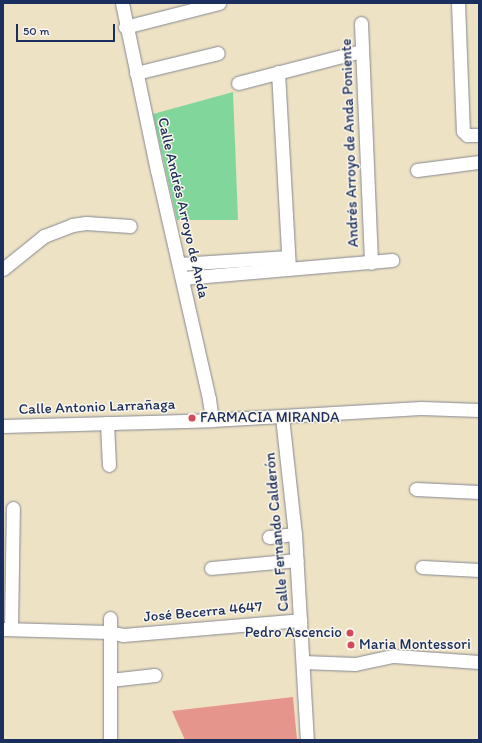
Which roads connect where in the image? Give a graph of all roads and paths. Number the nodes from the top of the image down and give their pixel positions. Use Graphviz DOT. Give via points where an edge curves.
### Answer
graph roads {
  1 [pos="122,3"];
  2 [pos="219,3"];
  3 [pos="458,3"];
  4 [pos="361,23"];
  5 [pos="125,27"];
  6 [pos="362,51"];
  7 [pos="218,53"];
  8 [pos="278,72"];
  9 [pos="136,73"];
  10 [pos="238,83"];
  11 [pos="479,135"];
  12 [pos="479,162"];
  13 [pos="417,170"];
  14 [pos="130,226"];
  15 [pos="392,260"];
  16 [pos="288,263"];
  17 [pos="371,263"];
  18 [pos="179,264"];
  19 [pos="3,269"];
  20 [pos="183,278"];
  21 [pos="479,410"];
  22 [pos="282,416"];
  23 [pos="212,420"];
  24 [pos="107,423"];
  25 [pos="3,426"];
  26 [pos="109,465"];
  27 [pos="416,489"];
  28 [pos="479,492"];
  29 [pos="13,508"];
  30 [pos="295,534"];
  31 [pos="269,537"];
  32 [pos="296,560"];
  33 [pos="422,567"];
  34 [pos="211,568"];
  35 [pos="479,570"];
  36 [pos="110,618"];
  37 [pos="300,620"];
  38 [pos="7,629"];
  39 [pos="109,632"];
  40 [pos="303,662"];
  41 [pos="479,662"];
  42 [pos="155,675"];
  43 [pos="110,680"];
  44 [pos="110,740"];
  45 [pos="307,740"];
  1 -- 5 [label="street, Calle Andrés Arroyo de Anda"];
  2 -- 5 [label="street"];
  3 -- 11 [label="street" via="463,132 467,135"];
  4 -- 6 [label="street, Andrés Arroyo de Anda Poniente"];
  5 -- 9 [label="street, Calle Andrés Arroyo de Anda"];
  6 -- 8 [label="street"];
  6 -- 17 [label="street, Andrés Arroyo de Anda Poniente"];
  7 -- 9 [label="street"];
  8 -- 10 [label="street"];
  8 -- 16 [label="street"];
  9 -- 18 [label="street, Calle Andrés Arroyo de Anda"];
  12 -- 13 [label="street"];
  14 -- 19 [label="street" via="86,223 72,225 44,236"];
  15 -- 17 [label="street"];
  16 -- 17 [label="street"];
  16 -- 18 [label="street"];
  16 -- 20 [label="street"];
  18 -- 20 [label="street, Calle Andrés Arroyo de Anda"];
  20 -- 23 [label="street, Calle Andrés Arroyo de Anda"];
  21 -- 22 [label="street, Calle Antonio Larrañaga" via="421,408"];
  22 -- 23 [label="street, Calle Antonio Larrañaga"];
  22 -- 30 [label="street, Calle Fernando Calderón"];
  23 -- 24 [label="street, Calle Antonio Larrañaga"];
  24 -- 25 [label="street, Calle Antonio Larrañaga"];
  24 -- 26 [label="street"];
  27 -- 28 [label="street"];
  29 -- 38 [label="street"];
  30 -- 31 [label="street"];
  30 -- 32 [label="street, Calle Fernando Calderón"];
  32 -- 34 [label="street"];
  32 -- 37 [label="street, Calle Fernando Calderón"];
  33 -- 35 [label="street"];
  36 -- 39 [label="street"];
  37 -- 39 [label="street, José Becerra 4647" via="123,635"];
  37 -- 40 [label="street, Calle Fernando Calderón"];
  38 -- 39 [label="street, José Becerra 4647"];
  39 -- 43 [label="street"];
  40 -- 41 [label="street" via="355,664 394,656"];
  40 -- 45 [label="street, Calle Fernando Calderón"];
  42 -- 43 [label="street"];
  43 -- 44 [label="street"];
}
